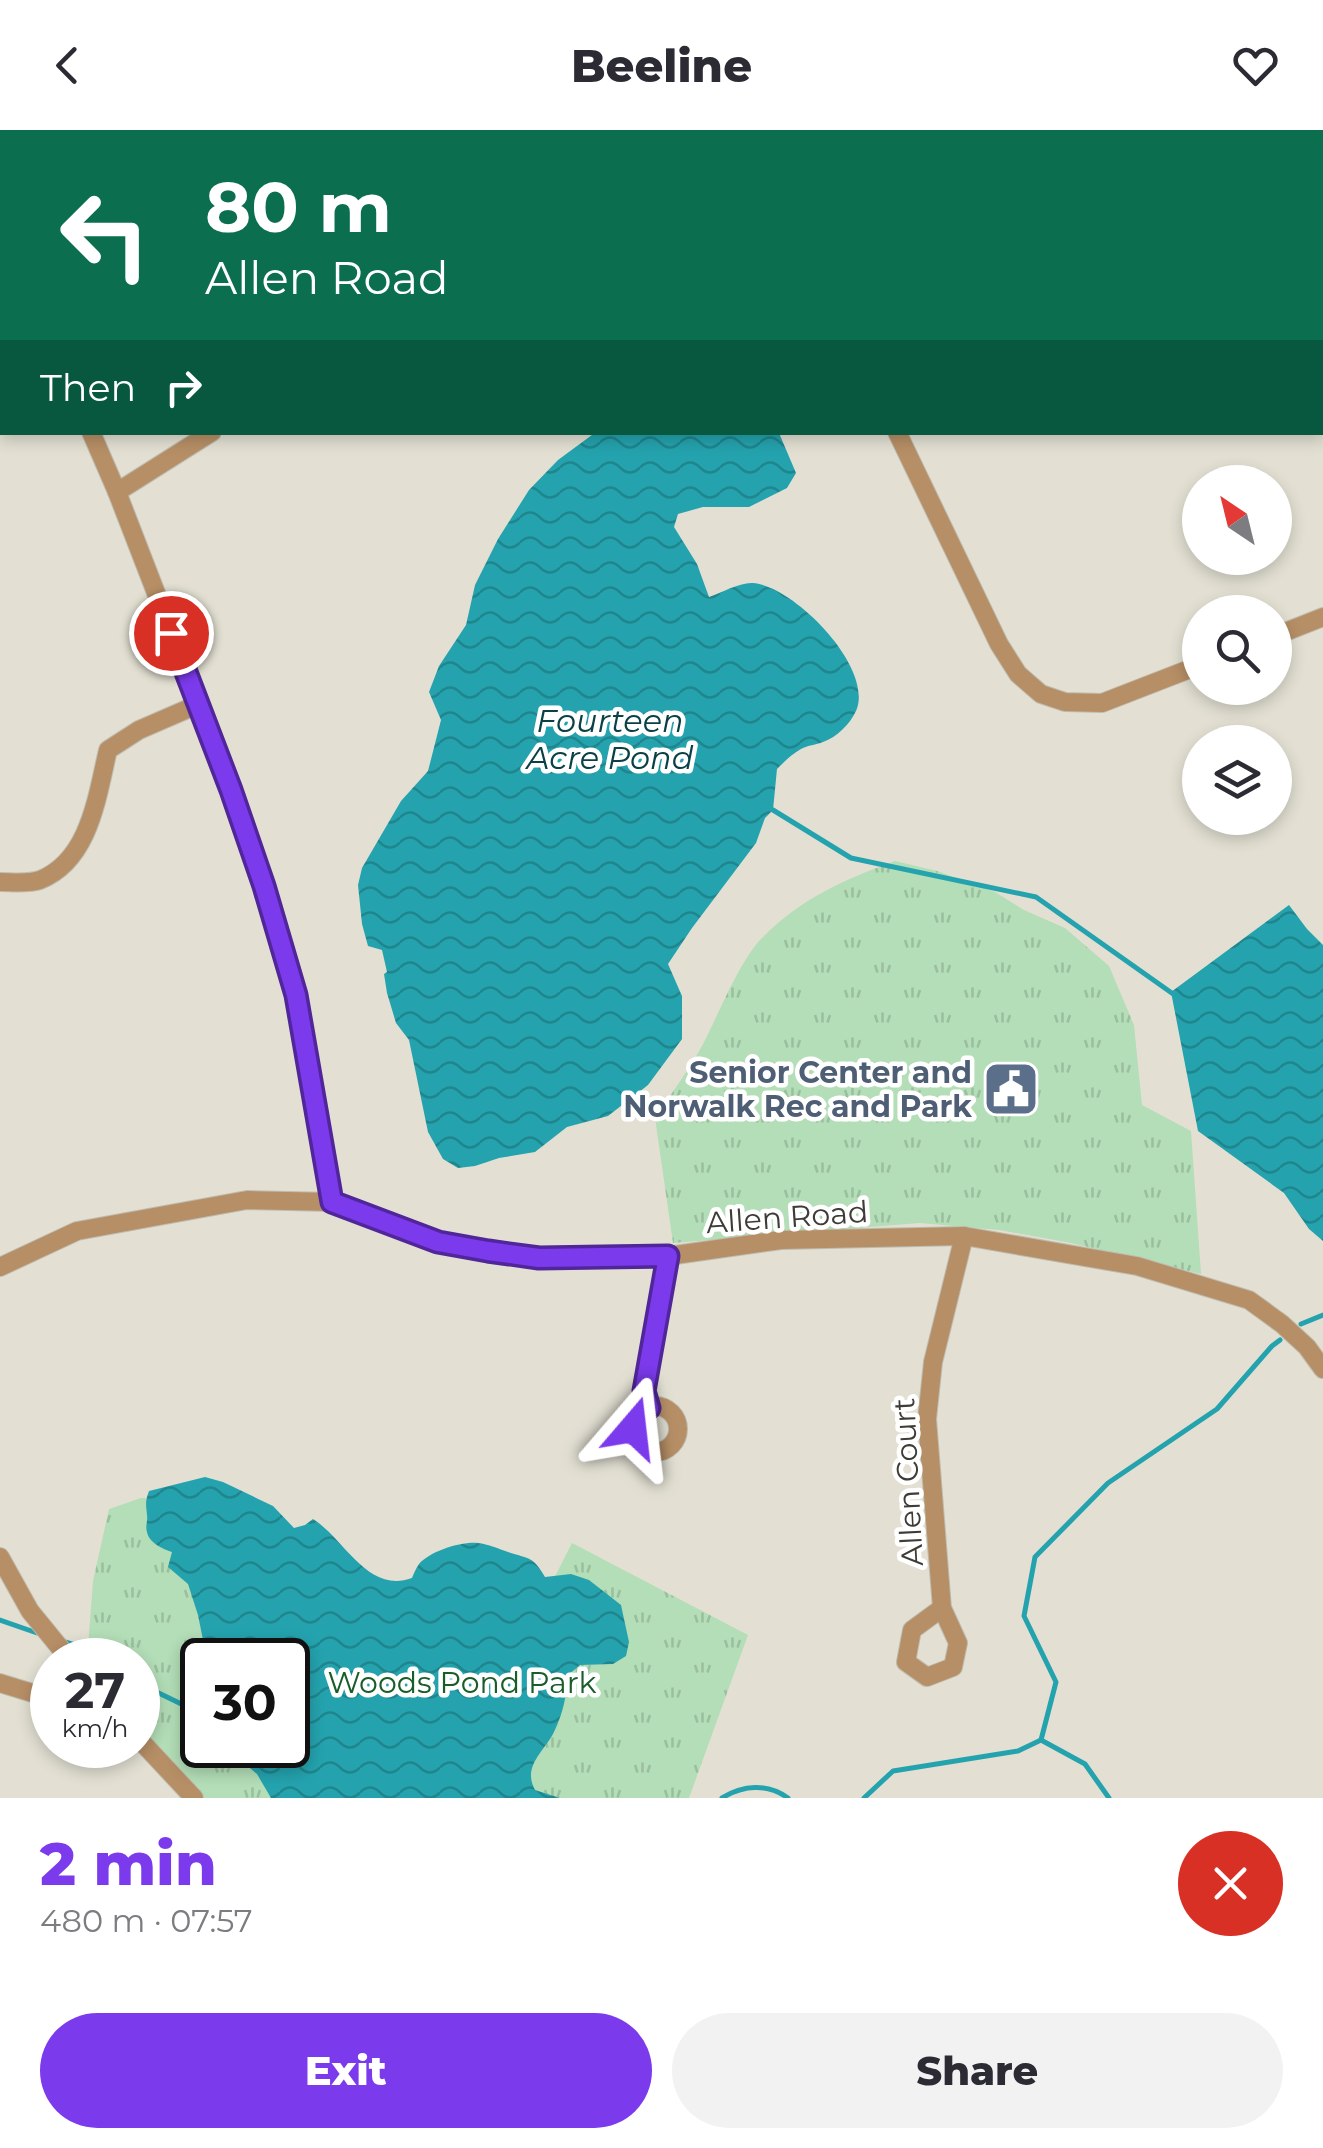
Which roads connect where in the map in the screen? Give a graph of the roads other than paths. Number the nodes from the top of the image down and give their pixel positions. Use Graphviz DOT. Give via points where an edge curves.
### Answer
graph roads {
  1 [pos="92,435"];
  2 [pos="207,435"];
  3 [pos="899,435"];
  4 [pos="117,492"];
  5 [pos="1323,617"];
  6 [pos="1292,629"];
  7 [pos="1182,672"];
  8 [pos="198,704"];
  9 [pos="0,882"];
  10 [pos="332,1202"];
  11 [pos="964,1236"];
  12 [pos="668,1256"];
  13 [pos="0,1267"];
  14 [pos="1323,1369"];
  15 [pos="649,1408"];
  16 [pos="0,1556"];
  17 [pos="942,1608"];
  18 [pos="52,1638"];
  19 [pos="0,1683"];
  20 [pos="30,1692"];
  21 [pos="160,1762"];
  22 [pos="194,1798"];
  1 -- 4 [label="street"];
  2 -- 4 [label="street"];
  3 -- 7 [label="street" via="1018,674 1065,702 1102,703"];
  4 -- 8 [label="street"];
  5 -- 6 [label="street"];
  8 -- 9 [label="street" via="108,750 92,817 70,860 38,881"];
  8 -- 10 [label="street" via="296,995"];
  10 -- 12 [label="street, Allen Road" via="438,1242 488,1251 539,1258"];
  10 -- 13 [label="street, Allen Road" via="247,1200 77,1231"];
  11 -- 12 [label="street, Allen Road" via="781,1240"];
  11 -- 14 [label="street, Allen Road" via="1137,1266 1249,1300 1307,1347"];
  11 -- 17 [label="street, Allen Court" via="932,1362 927,1419"];
  12 -- 15 [label="street" via="644,1391"];
  16 -- 18 [label="street"];
  19 -- 20 [label="street"];
  21 -- 22 [label="street"];
}
